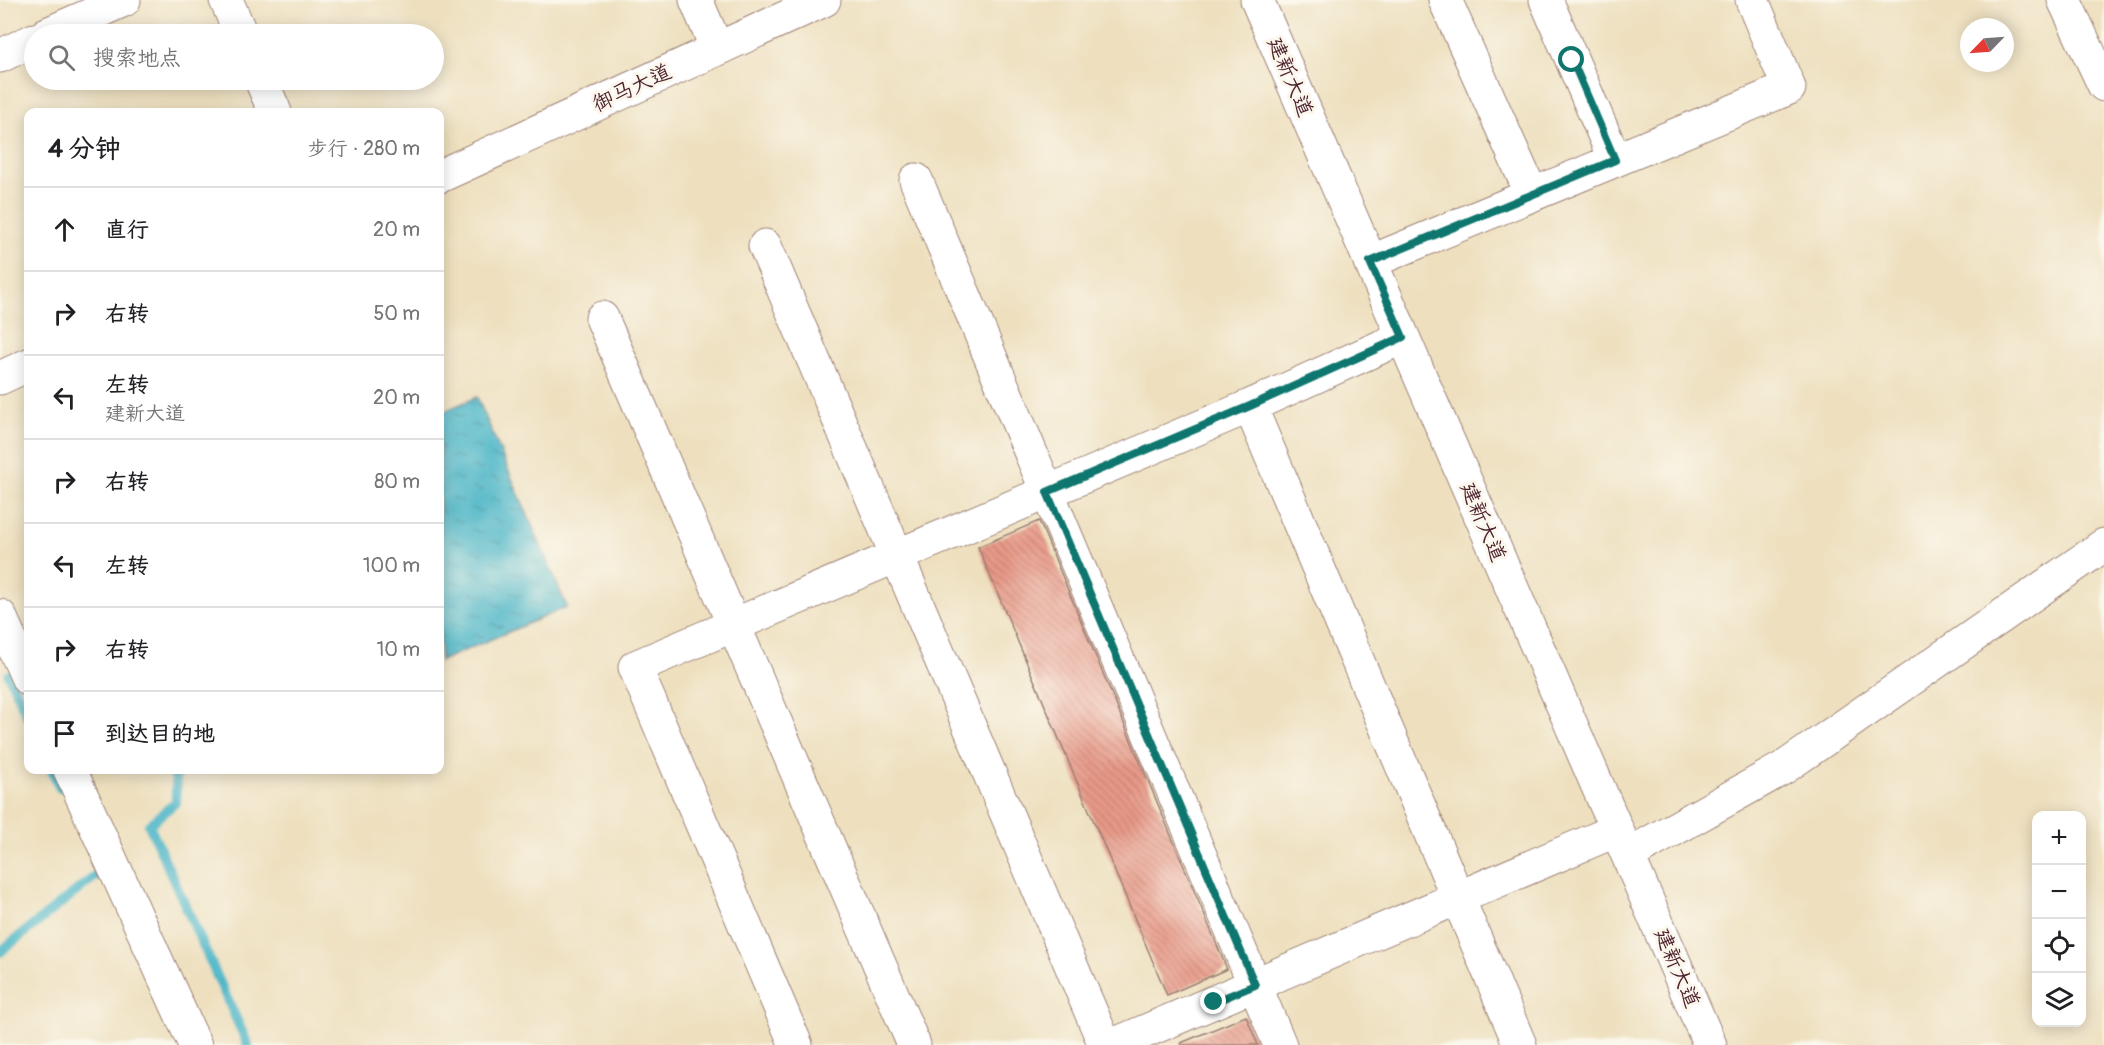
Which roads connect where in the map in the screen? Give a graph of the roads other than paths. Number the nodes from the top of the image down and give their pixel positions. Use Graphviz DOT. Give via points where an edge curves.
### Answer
graph roads {
  1 [pos="124,0"];
  2 [pos="226,0"];
  3 [pos="696,0"];
  4 [pos="824,0"];
  5 [pos="1257,0"];
  6 [pos="1445,0"];
  7 [pos="1546,0"];
  8 [pos="1752,0"];
  9 [pos="2064,0"];
  10 [pos="70,24"];
  11 [pos="237,24"];
  12 [pos="24,45"];
  13 [pos="717,49"];
  14 [pos="0,56"];
  15 [pos="2104,85"];
  16 [pos="265,90"];
  17 [pos="273,108"];
  18 [pos="1615,160"];
  19 [pos="444,174"];
  20 [pos="916,180"];
  21 [pos="1532,195"];
  22 [pos="765,246"];
  23 [pos="1370,262"];
  24 [pos="602,318"];
  25 [pos="1403,337"];
  26 [pos="24,367"];
  27 [pos="0,378"];
  28 [pos="1250,406"];
  29 [pos="1047,492"];
  30 [pos="2104,545"];
  31 [pos="897,556"];
  32 [pos="0,616"];
  33 [pos="735,625"];
  34 [pos="24,670"];
  35 [pos="72,774"];
  36 [pos="1622,843"];
  37 [pos="1459,898"];
  38 [pos="1255,985"];
  39 [pos="195,1045"];
  40 [pos="796,1045"];
  41 [pos="915,1045"];
  42 [pos="1105,1045"];
  43 [pos="1113,1045"];
  44 [pos="1280,1045"];
  45 [pos="1520,1045"];
  46 [pos="1710,1045"];
  1 -- 10 [label="street"];
  2 -- 11 [label="street"];
  3 -- 13 [label="street"];
  4 -- 13 [label="street, 御马大道"];
  5 -- 23 [label="street, 建新大道"];
  6 -- 21 [label="street"];
  7 -- 18 [label="street"];
  8 -- 18 [label="street" via="1789,88"];
  9 -- 15 [label="street"];
  12 -- 14 [label="street"];
  13 -- 19 [label="street, 御马大道"];
  16 -- 17 [label="street"];
  18 -- 21 [label="street"];
  20 -- 29 [label="street"];
  21 -- 23 [label="street"];
  22 -- 31 [label="street"];
  23 -- 25 [label="street, 建新大道"];
  24 -- 33 [label="street"];
  25 -- 28 [label="street"];
  25 -- 36 [label="street, 建新大道"];
  26 -- 27 [label="street"];
  28 -- 29 [label="street"];
  28 -- 37 [label="street"];
  29 -- 31 [label="street"];
  29 -- 38 [label="street"];
  30 -- 36 [label="street" via="1785,767"];
  31 -- 33 [label="street"];
  31 -- 42 [label="street"];
  32 -- 34 [label="street"];
  33 -- 40 [label="street" via="635,667"];
  33 -- 41 [label="street"];
  35 -- 39 [label="street"];
  36 -- 37 [label="street"];
  36 -- 46 [label="street, 建新大道"];
  37 -- 38 [label="street"];
  37 -- 45 [label="street"];
  38 -- 43 [label="street"];
  38 -- 44 [label="street"];
}
